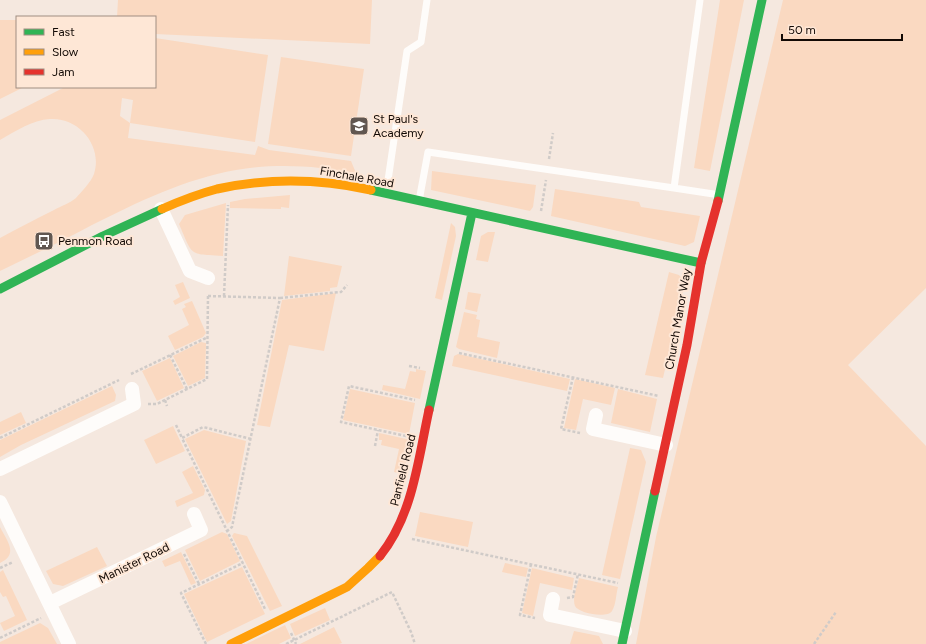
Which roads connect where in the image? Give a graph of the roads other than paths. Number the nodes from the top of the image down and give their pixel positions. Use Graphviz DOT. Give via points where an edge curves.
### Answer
graph roads {
  1 [pos="427,0"];
  2 [pos="700,0"];
  3 [pos="762,0"];
  4 [pos="674,188"];
  5 [pos="386,194"];
  6 [pos="720,195"];
  7 [pos="419,201"];
  8 [pos="161,209"];
  9 [pos="472,213"];
  10 [pos="701,263"];
  11 [pos="208,278"];
  12 [pos="0,289"];
  13 [pos="132,389"];
  14 [pos="596,414"];
  15 [pos="666,445"];
  16 [pos="0,469"];
  17 [pos="0,502"];
  18 [pos="194,514"];
  19 [pos="553,599"];
  20 [pos="52,608"];
  21 [pos="624,637"];
  22 [pos="69,644"];
  23 [pos="231,644"];
  1 -- 5 [label="lane" via="421,42 407,52"];
  2 -- 4 [label="lane"];
  3 -- 6 [label="street, Church Manor Way"];
  4 -- 6 [label="lane"];
  4 -- 7 [label="lane" via="428,152"];
  5 -- 7 [label="street, Finchale Road"];
  5 -- 8 [label="street, Finchale Road" via="318,182 274,182 228,187 194,196"];
  6 -- 10 [label="street, Church Manor Way"];
  7 -- 9 [label="street, Finchale Road"];
  8 -- 11 [label="street" via="190,271"];
  8 -- 12 [label="street, Finchale Road"];
  9 -- 10 [label="street, Finchale Road"];
  9 -- 23 [label="street, Panfield Road" via="409,500 395,535 375,563 347,587"];
  10 -- 15 [label="street, Church Manor Way"];
  13 -- 16 [label="street" via="134,404"];
  14 -- 15 [label="street" via="593,429"];
  15 -- 21 [label="street, Church Manor Way"];
  17 -- 20 [label="street"];
  18 -- 20 [label="street, Manister Road" via="201,530"];
  19 -- 21 [label="street" via="550,615"];
  20 -- 22 [label="street"];
}
